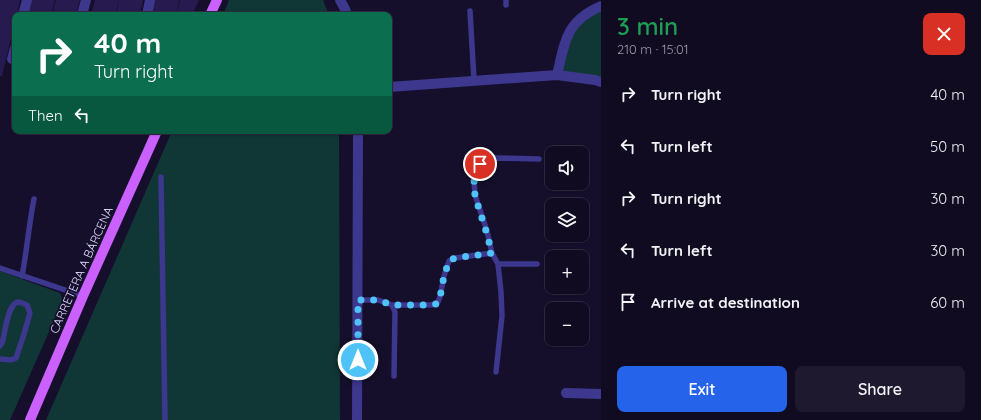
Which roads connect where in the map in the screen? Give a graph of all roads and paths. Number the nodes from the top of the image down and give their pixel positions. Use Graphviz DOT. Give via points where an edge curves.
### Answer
graph roads {
  1 [pos="27,0"];
  2 [pos="86,0"];
  3 [pos="150,0"];
  4 [pos="217,0"];
  5 [pos="601,6"];
  6 [pos="470,11"];
  7 [pos="24,12"];
  8 [pos="83,12"];
  9 [pos="148,12"];
  10 [pos="211,12"];
  11 [pos="557,75"];
  12 [pos="474,80"];
  13 [pos="601,82"];
  14 [pos="392,87"];
  15 [pos="156,134"];
  16 [pos="358,134"];
  17 [pos="539,159"];
  18 [pos="161,177"];
  19 [pos="34,199"];
  20 [pos="492,253"];
  21 [pos="498,264"];
  22 [pos="537,264"];
  23 [pos="0,268"];
  24 [pos="22,276"];
  25 [pos="83,296"];
  26 [pos="358,300"];
  27 [pos="392,305"];
  28 [pos="0,346"];
  29 [pos="0,359"];
  30 [pos="496,372"];
  31 [pos="394,376"];
  32 [pos="566,393"];
  33 [pos="601,394"];
  34 [pos="30,420"];
  35 [pos="164,420"];
  36 [pos="357,420"];
  1 -- 7 [label="street"];
  2 -- 8 [label="street"];
  3 -- 9 [label="street"];
  4 -- 10 [label="main road"];
  5 -- 11 [label="street" via="579,18 571,29 565,40"];
  6 -- 12 [label="lane"];
  11 -- 12 [label="street"];
  11 -- 13 [label="street"];
  12 -- 14 [label="street"];
  15 -- 25 [label="main road, CARRETERA A BÁRCENA"];
  16 -- 26 [label="street"];
  17 -- 20 [label="lane" via="494,158 480,164 476,171 475,196"];
  18 -- 35 [label="lane"];
  19 -- 24 [label="lane"];
  20 -- 21 [label="lane"];
  20 -- 27 [label="lane" via="449,261 436,304"];
  21 -- 22 [label="lane"];
  21 -- 30 [label="lane" via="502,316"];
  23 -- 24 [label="lane"];
  24 -- 25 [label="lane"];
  25 -- 34 [label="main road, CARRETERA A BÁRCENA"];
  26 -- 27 [label="lane" via="378,300"];
  26 -- 36 [label="street"];
  27 -- 31 [label="lane" via="395,312"];
  28 -- 29 [label="lane" via="13,305 16,302 27,305 30,313 16,358"];
  32 -- 33 [label="street"];
}
